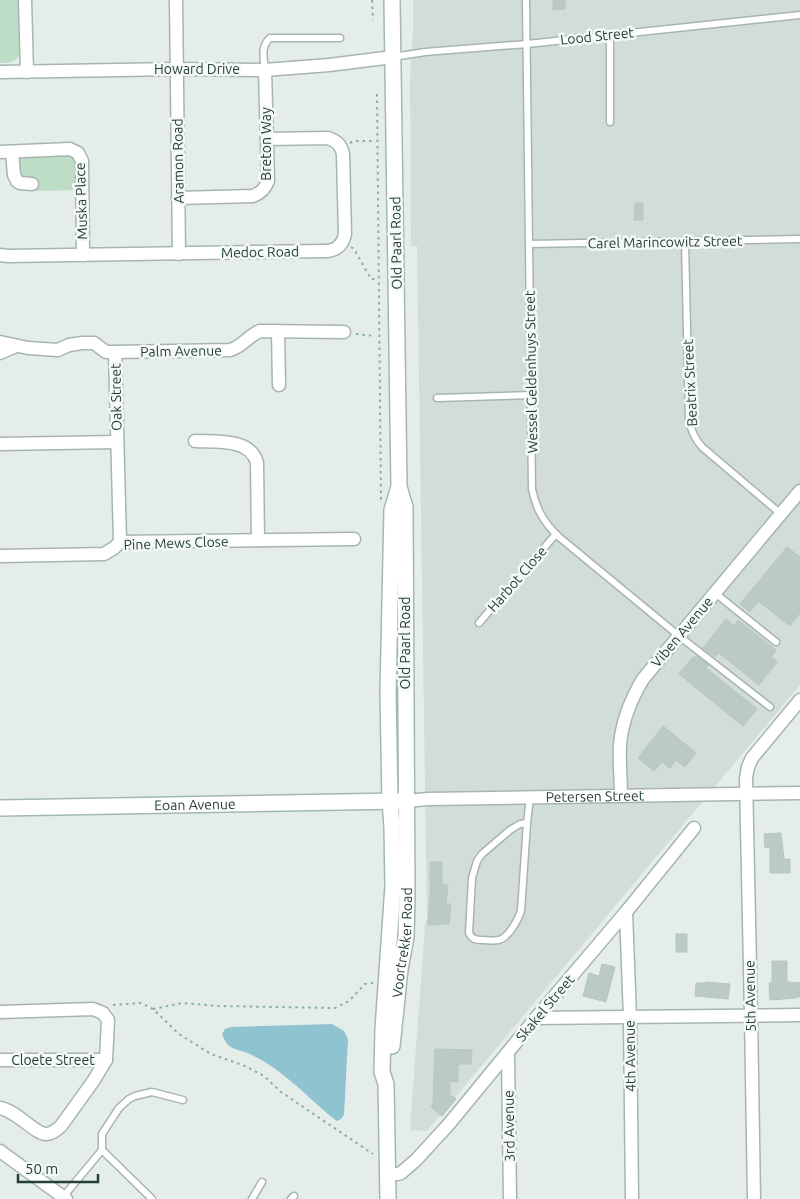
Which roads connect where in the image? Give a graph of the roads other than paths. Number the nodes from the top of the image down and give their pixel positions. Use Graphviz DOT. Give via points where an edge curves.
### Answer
graph roads {
  1 [pos="25,0"];
  2 [pos="176,0"];
  3 [pos="392,0"];
  4 [pos="526,0"];
  5 [pos="800,15"];
  6 [pos="610,35"];
  7 [pos="340,38"];
  8 [pos="526,44"];
  9 [pos="393,56"];
  10 [pos="177,68"];
  11 [pos="265,70"];
  12 [pos="0,72"];
  13 [pos="27,72"];
  14 [pos="610,122"];
  15 [pos="267,139"];
  16 [pos="6,152"];
  17 [pos="32,184"];
  18 [pos="178,198"];
  19 [pos="800,239"];
  20 [pos="686,241"];
  21 [pos="529,244"];
  22 [pos="179,254"];
  23 [pos="0,255"];
  24 [pos="83,255"];
  25 [pos="278,331"];
  26 [pos="344,332"];
  27 [pos="0,342"];
  28 [pos="16,346"];
  29 [pos="114,352"];
  30 [pos="0,353"];
  31 [pos="279,384"];
  32 [pos="531,395"];
  33 [pos="437,398"];
  34 [pos="195,441"];
  35 [pos="117,442"];
  36 [pos="0,444"];
  37 [pos="399,487"];
  38 [pos="800,492"];
  39 [pos="781,514"];
  40 [pos="556,534"];
  41 [pos="354,539"];
  42 [pos="258,540"];
  43 [pos="120,542"];
  44 [pos="0,556"];
  45 [pos="715,593"];
  46 [pos="479,623"];
  47 [pos="679,636"];
  48 [pos="776,642"];
  49 [pos="800,700"];
  50 [pos="770,707"];
  51 [pos="800,793"];
  52 [pos="745,794"];
  53 [pos="621,796"];
  54 [pos="530,797"];
  55 [pos="390,801"];
  56 [pos="406,801"];
  57 [pos="0,808"];
  58 [pos="527,823"];
  59 [pos="694,828"];
  60 [pos="626,912"];
  61 [pos="0,1012"];
  62 [pos="800,1014"];
  63 [pos="751,1015"];
  64 [pos="630,1017"];
  65 [pos="536,1018"];
  66 [pos="508,1054"];
  67 [pos="0,1060"];
  68 [pos="106,1060"];
  69 [pos="386,1084"];
  70 [pos="183,1100"];
  71 [pos="0,1108"];
  72 [pos="102,1150"];
  73 [pos="0,1151"];
  74 [pos="387,1174"];
  75 [pos="262,1182"];
  76 [pos="64,1198"];
  77 [pos="152,1199"];
  78 [pos="252,1199"];
  79 [pos="388,1199"];
  80 [pos="510,1199"];
  81 [pos="632,1199"];
  82 [pos="754,1199"];
  1 -- 13 [label="street"];
  2 -- 10 [label="street, Aramon Road"];
  3 -- 9 [label="main road, Old Paarl Road"];
  4 -- 8 [label="lane, Wessel Geldenhuys Street"];
  5 -- 6 [label="lane, Lood Street"];
  6 -- 8 [label="lane, Lood Street"];
  6 -- 14 [label="lane"];
  7 -- 11 [label="lane" via="270,38 263,50"];
  8 -- 9 [label="lane, Lood Street"];
  8 -- 21 [label="lane, Wessel Geldenhuys Street"];
  9 -- 11 [label="street, Howard Drive"];
  9 -- 37 [label="main road, Old Paarl Road"];
  10 -- 11 [label="street, Howard Drive"];
  10 -- 13 [label="street, Howard Drive"];
  10 -- 18 [label="street, Aramon Road"];
  11 -- 15 [label="street, Breton Way"];
  12 -- 13 [label="street, Howard Drive"];
  15 -- 18 [label="street, Breton Way" via="268,181 261,193 253,196"];
  15 -- 22 [label="street, Medoc Road" via="328,138 337,142 343,154 345,234 342,243 330,251"];
  16 -- 17 [label="street, Muska Place" via="15,178 20,183"];
  16 -- 24 [label="street, Muska Place" via="70,149 78,153 82,161"];
  18 -- 22 [label="street, Aramon Road"];
  19 -- 20 [label="lane, Carel Marincowitz Street"];
  20 -- 21 [label="lane, Carel Marincowitz Street"];
  20 -- 39 [label="lane, Beatrix Street" via="689,420 692,432 702,448"];
  21 -- 32 [label="lane, Wessel Geldenhuys Street"];
  22 -- 24 [label="street, Medoc Road"];
  23 -- 24 [label="street, Medoc Road"];
  25 -- 26 [label="street, Palm Avenue"];
  25 -- 29 [label="street, Palm Avenue" via="258,331 230,350"];
  25 -- 31 [label="street"];
  27 -- 28 [label="street, Palm Avenue"];
  28 -- 29 [label="street, Palm Avenue" via="58,350 69,345 94,343 106,352"];
  28 -- 30 [label="street"];
  29 -- 35 [label="street, Oak Street"];
  32 -- 33 [label="lane"];
  32 -- 40 [label="lane, Wessel Geldenhuys Street" via="532,489 542,518"];
  34 -- 42 [label="street" via="236,444 254,453 257,463"];
  35 -- 36 [label="street"];
  35 -- 43 [label="street, Oak Street"];
  37 -- 55 [label="main road, Old Paarl Road" via="392,510 388,693"];
  37 -- 56 [label="main road, Old Paarl Road" via="405,507"];
  38 -- 39 [label="street, Viben Avenue"];
  39 -- 45 [label="street, Viben Avenue"];
  40 -- 46 [label="lane, Harbot Close"];
  40 -- 47 [label="lane, Wessel Geldenhuys Street"];
  41 -- 42 [label="street, Pine Mews Close"];
  42 -- 43 [label="street, Pine Mews Close"];
  43 -- 44 [label="street, Pine Mews Close" via="104,554"];
  45 -- 47 [label="street, Viben Avenue"];
  45 -- 48 [label="lane"];
  47 -- 50 [label="lane, Wessel Geldenhuys Street"];
  47 -- 53 [label="street, Viben Avenue" via="643,679 630,703 620,747"];
  49 -- 52 [label="street" via="752,758"];
  51 -- 52 [label="street, Petersen Street"];
  52 -- 53 [label="street, Petersen Street"];
  52 -- 63 [label="street, 5th Avenue"];
  53 -- 54 [label="street, Petersen Street"];
  54 -- 56 [label="street, Petersen Street"];
  54 -- 58 [label="lane"];
  55 -- 56 [label="main road, Petersen Street"];
  55 -- 57 [label="main road, Eoan Avenue"];
  55 -- 69 [label="main road, Voortrekker Road" via="394,886 383,1029 382,1072"];
  56 -- 69 [label="main road, Voortrekker Road" via="406,937"];
  58 -- 58 [label="lane" via="510,830 477,861 472,878 469,933 476,940 504,937 518,918"];
  59 -- 60 [label="street, Skakel Street"];
  60 -- 64 [label="street, 4th Avenue"];
  60 -- 65 [label="street, Skakel Street"];
  61 -- 68 [label="street" via="93,1009 103,1013 108,1020"];
  62 -- 63 [label="street"];
  63 -- 64 [label="street"];
  63 -- 82 [label="street, 5th Avenue"];
  64 -- 65 [label="street"];
  64 -- 81 [label="street, 4th Avenue"];
  65 -- 66 [label="street, Skakel Street"];
  66 -- 74 [label="street, Skakel Street" via="416,1160 402,1173"];
  66 -- 80 [label="street, 3rd Avenue"];
  67 -- 68 [label="street, Cloete Street"];
  68 -- 71 [label="street" via="54,1132 44,1134"];
  69 -- 74 [label="main road, Voortrekker Road"];
  70 -- 72 [label="lane" via="152,1092 128,1099 102,1134"];
  72 -- 76 [label="lane"];
  72 -- 77 [label="lane"];
  73 -- 76 [label="street"];
  74 -- 79 [label="main road, Voortrekker Road"];
  75 -- 78 [label="lane"];
}
